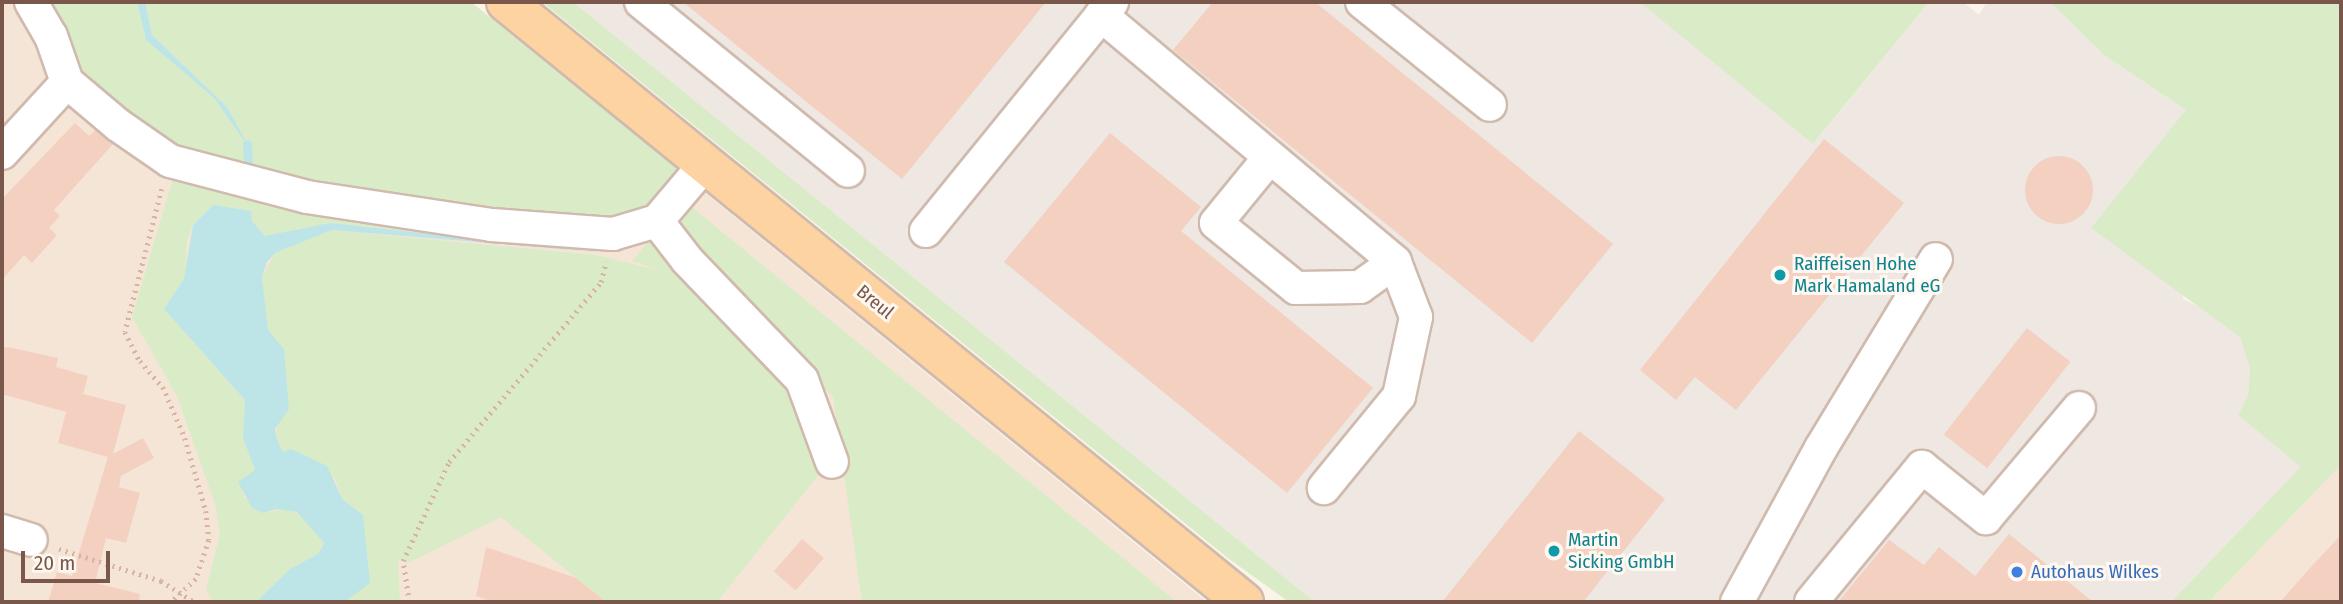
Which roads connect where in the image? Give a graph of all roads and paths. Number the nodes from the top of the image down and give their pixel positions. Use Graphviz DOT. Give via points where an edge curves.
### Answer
graph roads {
  1 [pos="31,2"];
  2 [pos="506,2"];
  3 [pos="641,2"];
  4 [pos="1362,2"];
  5 [pos="1107,8"];
  6 [pos="67,82"];
  7 [pos="1490,106"];
  8 [pos="2,153"];
  9 [pos="1270,157"];
  10 [pos="170,161"];
  11 [pos="706,163"];
  12 [pos="848,171"];
  13 [pos="657,221"];
  14 [pos="926,231"];
  15 [pos="613,234"];
  16 [pos="1936,259"];
  17 [pos="1395,262"];
  18 [pos="2078,408"];
  19 [pos="832,462"];
  20 [pos="1324,488"];
  21 [pos="16,536"];
  22 [pos="182,592"];
  23 [pos="171,602"];
  24 [pos="194,602"];
  25 [pos="409,602"];
  26 [pos="1244,602"];
  27 [pos="1737,602"];
  28 [pos="1811,602"];
  1 -- 6 [label="street" via="51,36"];
  2 -- 11 [label="main road, Breul"];
  3 -- 12 [label="street"];
  4 -- 7 [label="street"];
  5 -- 9 [label="street"];
  5 -- 14 [label="street"];
  6 -- 8 [label="street"];
  6 -- 10 [label="street"];
  9 -- 17 [label="street"];
  9 -- 17 [label="street" via="1216,223 1296,288 1360,286"];
  10 -- 15 [label="street" via="307,197 492,225"];
  10 -- 22 [label="path" via="125,332 163,387 185,438 206,511 209,540 196,579"];
  11 -- 13 [label="street"];
  11 -- 26 [label="main road, Breul"];
  13 -- 15 [label="street"];
  13 -- 19 [label="street" via="687,260 802,380"];
  15 -- 25 [label="path" via="601,282 449,462 403,561"];
  16 -- 27 [label="street" via="1821,448"];
  17 -- 20 [label="street" via="1416,317 1399,396"];
  18 -- 28 [label="street" via="1986,518 1923,467"];
  21 -- 22 [label="path" via="161,581"];
  22 -- 23 [label="path"];
  22 -- 24 [label="path"];
}
